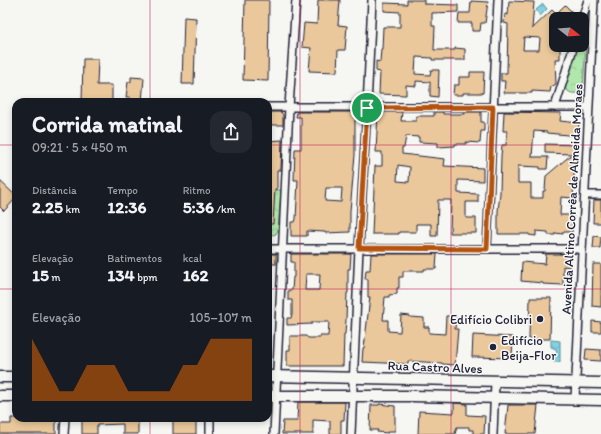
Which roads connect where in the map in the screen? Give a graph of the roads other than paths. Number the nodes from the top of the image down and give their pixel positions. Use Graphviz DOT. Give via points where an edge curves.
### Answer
graph roads {
  1 [pos="296,0"];
  2 [pos="372,0"];
  3 [pos="498,0"];
  4 [pos="588,0"];
  5 [pos="594,0"];
  6 [pos="584,12"];
  7 [pos="572,52"];
  8 [pos="272,107"];
  9 [pos="289,107"];
  10 [pos="493,107"];
  11 [pos="555,107"];
  12 [pos="588,107"];
  13 [pos="367,108"];
  14 [pos="584,195"];
  15 [pos="601,195"];
  16 [pos="359,248"];
  17 [pos="272,249"];
  18 [pos="283,249"];
  19 [pos="487,249"];
  20 [pos="581,249"];
  21 [pos="273,376"];
  22 [pos="0,377"];
  23 [pos="12,377"];
  24 [pos="353,377"];
  25 [pos="495,382"];
  26 [pos="575,383"];
  27 [pos="601,383"];
  28 [pos="0,396"];
  29 [pos="12,396"];
  30 [pos="272,396"];
  31 [pos="353,396"];
  32 [pos="495,398"];
  33 [pos="575,399"];
  34 [pos="601,400"];
  35 [pos="65,422"];
  36 [pos="210,422"];
  37 [pos="64,434"];
  38 [pos="210,434"];
  39 [pos="274,434"];
  40 [pos="351,434"];
  41 [pos="493,434"];
  1 -- 9 [label="street"];
  2 -- 13 [label="street"];
  3 -- 10 [label="street"];
  4 -- 6 [label="street"];
  5 -- 12 [label="street, Avenida Altino Corrêa de Almeida Moraes"];
  7 -- 11 [label="street"];
  8 -- 9 [label="street"];
  9 -- 13 [label="street"];
  9 -- 18 [label="street"];
  10 -- 11 [label="street"];
  10 -- 13 [label="street"];
  10 -- 19 [label="street"];
  11 -- 12 [label="street"];
  12 -- 14 [label="street, Avenida Altino Corrêa de Almeida Moraes"];
  13 -- 16 [label="street"];
  14 -- 15 [label="street"];
  14 -- 20 [label="street, Avenida Altino Corrêa de Almeida Moraes"];
  16 -- 18 [label="street"];
  16 -- 19 [label="street"];
  16 -- 24 [label="street"];
  17 -- 18 [label="street"];
  18 -- 21 [label="street"];
  19 -- 20 [label="street"];
  20 -- 26 [label="street, Avenida Altino Corrêa de Almeida Moraes"];
  21 -- 24 [label="main road, Rua Castro Alves"];
  21 -- 30 [label="street"];
  22 -- 23 [label="main road"];
  24 -- 25 [label="main road, Rua Castro Alves"];
  24 -- 31 [label="street"];
  25 -- 26 [label="main road, Rua Castro Alves"];
  25 -- 32 [label="street"];
  26 -- 27 [label="main road, Rua Castro Alves"];
  26 -- 33 [label="street, Avenida Altino Corrêa de Almeida Moraes"];
  28 -- 29 [label="main road"];
  30 -- 31 [label="main road"];
  30 -- 39 [label="street"];
  31 -- 32 [label="main road"];
  31 -- 40 [label="street"];
  32 -- 33 [label="main road"];
  32 -- 41 [label="street"];
  33 -- 34 [label="main road"];
  35 -- 37 [label="street"];
  36 -- 38 [label="street"];
}
